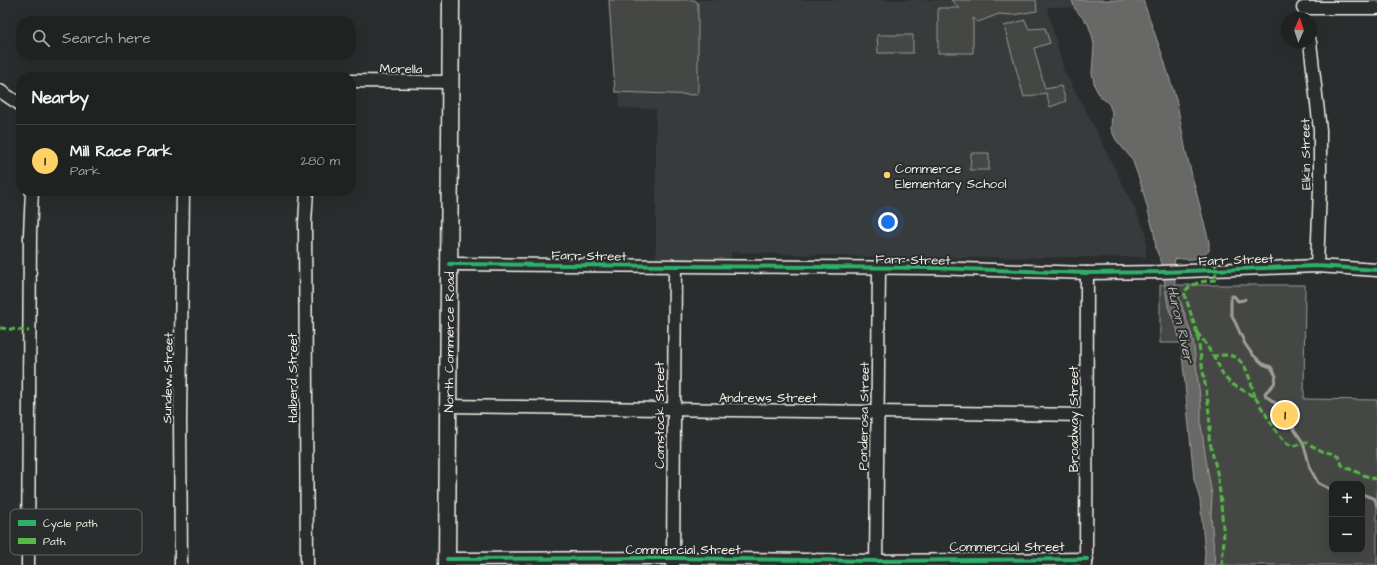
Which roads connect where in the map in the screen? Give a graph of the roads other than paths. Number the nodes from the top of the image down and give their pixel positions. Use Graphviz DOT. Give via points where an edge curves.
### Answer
graph roads {
  1 [pos="451,0"];
  2 [pos="1377,8"];
  3 [pos="1303,9"];
  4 [pos="1311,48"];
  5 [pos="356,81"];
  6 [pos="450,82"];
  7 [pos="0,91"];
  8 [pos="16,102"];
  9 [pos="32,196"];
  10 [pos="183,196"];
  11 [pos="307,196"];
  12 [pos="449,264"];
  13 [pos="675,266"];
  14 [pos="1317,266"];
  15 [pos="879,268"];
  16 [pos="1377,270"];
  17 [pos="1087,273"];
  18 [pos="448,406"];
  19 [pos="673,410"];
  20 [pos="878,412"];
  21 [pos="1087,415"];
  22 [pos="28,509"];
  23 [pos="28,555"];
  24 [pos="673,561"];
  25 [pos="447,562"];
  26 [pos="1086,562"];
  27 [pos="876,563"];
  28 [pos="28,565"];
  29 [pos="181,565"];
  30 [pos="307,565"];
  1 -- 6 [label="main road, North Commerce Road"];
  2 -- 3 [label="street"];
  4 -- 14 [label="street, Elkin Street" via="1320,130"];
  5 -- 6 [label="street, Morella"];
  6 -- 12 [label="main road, North Commerce Road"];
  7 -- 8 [label="street"];
  9 -- 22 [label="street"];
  10 -- 29 [label="street, Sundew Street"];
  11 -- 30 [label="street, Halberd Street"];
  12 -- 13 [label="street, Farr Street"];
  12 -- 18 [label="main road, North Commerce Road"];
  13 -- 15 [label="street, Farr Street"];
  13 -- 19 [label="street, Comstock Street"];
  14 -- 16 [label="street, Farr Street"];
  14 -- 17 [label="street, Farr Street"];
  15 -- 17 [label="street, Farr Street"];
  15 -- 20 [label="street, Ponderosa Street"];
  17 -- 21 [label="street, Broadway Street"];
  18 -- 19 [label="street, Andrews Street"];
  18 -- 25 [label="main road, North Commerce Road"];
  19 -- 20 [label="street, Andrews Street"];
  19 -- 24 [label="street, Comstock Street"];
  20 -- 21 [label="street, Andrews Street"];
  20 -- 27 [label="street, Ponderosa Street"];
  21 -- 26 [label="street, Broadway Street"];
  23 -- 28 [label="street"];
  24 -- 25 [label="street, Commercial Street"];
  24 -- 27 [label="street, Commercial Street"];
  26 -- 27 [label="street, Commercial Street"];
}
